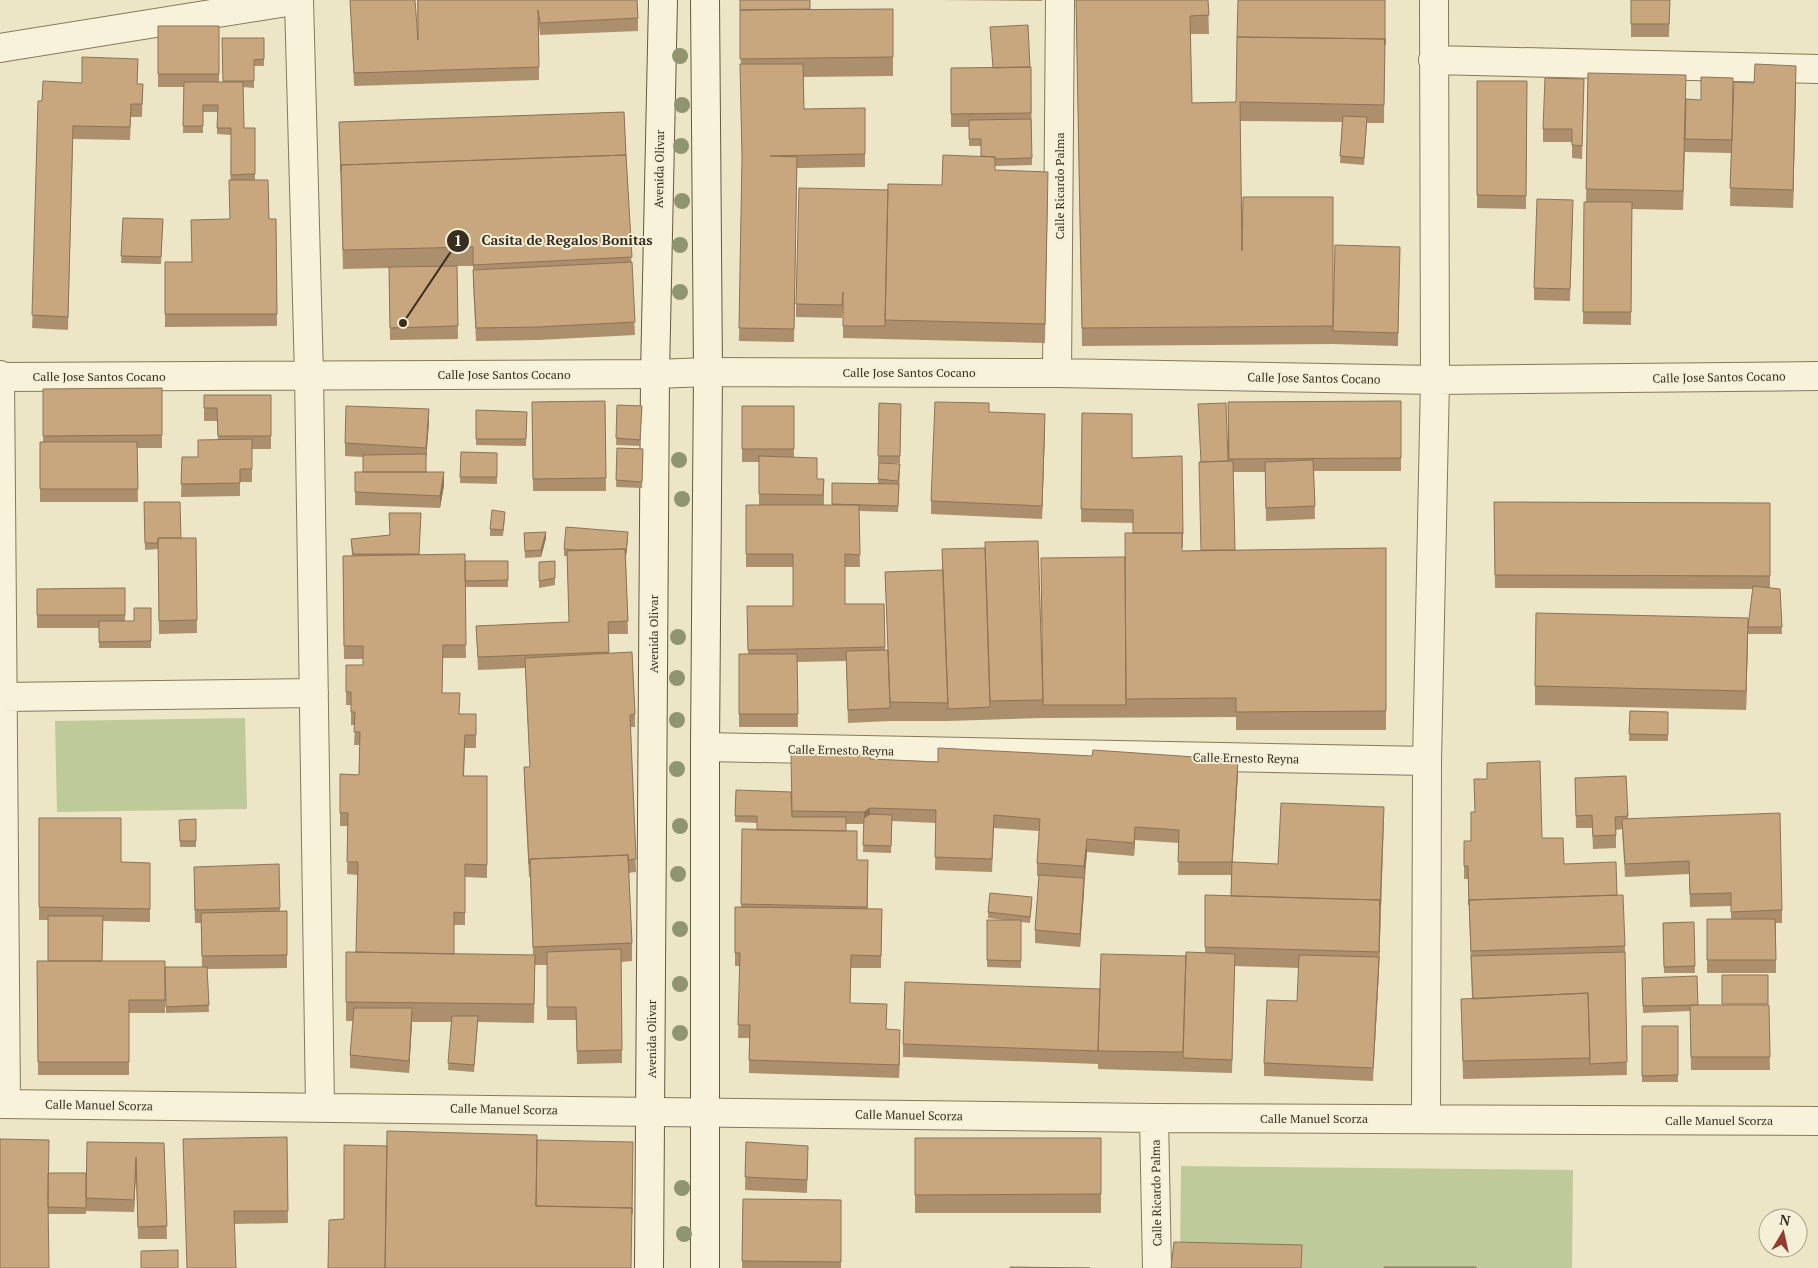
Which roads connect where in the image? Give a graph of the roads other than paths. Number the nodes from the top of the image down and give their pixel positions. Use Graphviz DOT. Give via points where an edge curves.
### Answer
graph roads {
  1 [pos="299,0"];
  2 [pos="663,0"];
  3 [pos="705,0"];
  4 [pos="1060,0"];
  5 [pos="1434,0"];
  6 [pos="0,48"];
  7 [pos="1433,60"];
  8 [pos="1818,69"];
  9 [pos="708,372"];
  10 [pos="1057,373"];
  11 [pos="655,374"];
  12 [pos="309,375"];
  13 [pos="0,376"];
  14 [pos="1818,376"];
  15 [pos="1435,380"];
  16 [pos="314,693"];
  17 [pos="3,698"];
  18 [pos="705,747"];
  19 [pos="1427,762"];
  20 [pos="3,1104"];
  21 [pos="320,1108"];
  22 [pos="650,1111"];
  23 [pos="706,1112"];
  24 [pos="1154,1118"];
  25 [pos="1426,1118"];
  26 [pos="1818,1121"];
  27 [pos="649,1268"];
  28 [pos="705,1268"];
  29 [pos="1157,1268"];
  1 -- 6 [label="street"];
  1 -- 12 [label="street"];
  2 -- 11 [label="street, Avenida Olivar"];
  3 -- 9 [label="street"];
  4 -- 10 [label="street, Calle Ricardo Palma"];
  5 -- 7 [label="street"];
  7 -- 8 [label="street"];
  7 -- 15 [label="street"];
  9 -- 10 [label="street, Calle Jose Santos Cocano"];
  9 -- 11 [label="street, Calle Jose Santos Cocano"];
  9 -- 18 [label="street"];
  10 -- 15 [label="street, Calle Jose Santos Cocano"];
  11 -- 12 [label="street, Calle Jose Santos Cocano"];
  11 -- 22 [label="street, Avenida Olivar"];
  12 -- 13 [label="street, Calle Jose Santos Cocano"];
  12 -- 16 [label="street"];
  13 -- 17 [label="street"];
  14 -- 15 [label="street, Calle Jose Santos Cocano"];
  15 -- 19 [label="street"];
  16 -- 17 [label="street"];
  16 -- 21 [label="street"];
  17 -- 20 [label="street"];
  18 -- 19 [label="street, Calle Ernesto Reyna"];
  18 -- 23 [label="street"];
  19 -- 25 [label="street"];
  20 -- 21 [label="street, Calle Manuel Scorza"];
  21 -- 22 [label="street, Calle Manuel Scorza"];
  22 -- 23 [label="street, Calle Manuel Scorza"];
  22 -- 27 [label="street, Avenida Olivar"];
  23 -- 24 [label="street, Calle Manuel Scorza"];
  23 -- 28 [label="street"];
  24 -- 25 [label="street, Calle Manuel Scorza"];
  24 -- 29 [label="street, Calle Ricardo Palma"];
  25 -- 26 [label="street, Calle Manuel Scorza"];
}
